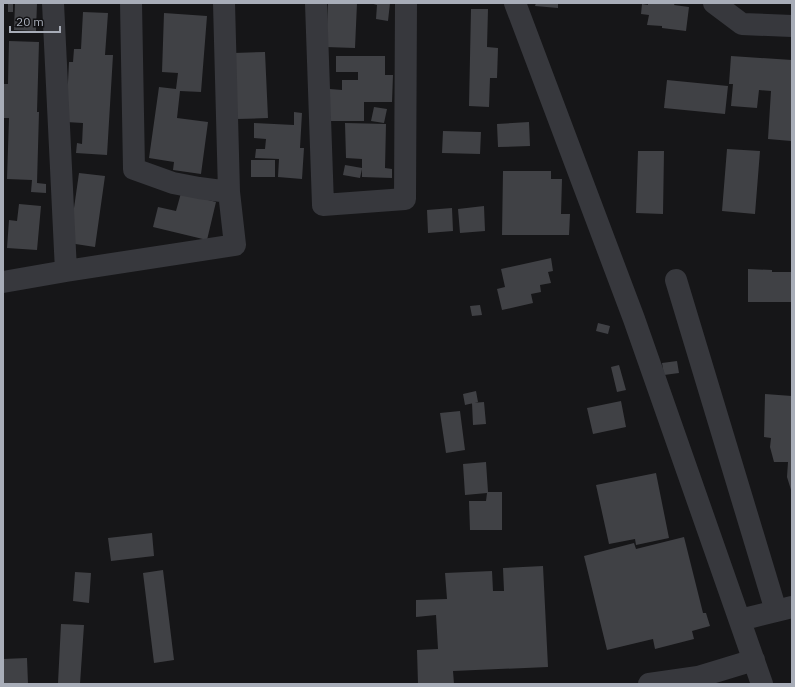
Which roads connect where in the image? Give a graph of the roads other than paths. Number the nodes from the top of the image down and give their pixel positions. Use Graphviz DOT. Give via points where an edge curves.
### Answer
graph roads {
  1 [pos="54,3"];
  2 [pos="131,3"];
  3 [pos="224,3"];
  4 [pos="316,3"];
  5 [pos="406,3"];
  6 [pos="515,3"];
  7 [pos="714,3"];
  8 [pos="792,26"];
  9 [pos="229,192"];
  10 [pos="66,271"];
  11 [pos="676,280"];
  12 [pos="3,282"];
  13 [pos="784,609"];
  14 [pos="740,620"];
  15 [pos="754,660"];
  16 [pos="649,684"];
  17 [pos="652,684"];
  18 [pos="762,684"];
  1 -- 10 [label="street"];
  2 -- 9 [label="street" via="134,169 173,183"];
  3 -- 9 [label="street"];
  4 -- 5 [label="street" via="323,205 405,199"];
  6 -- 14 [label="street" via="634,319"];
  7 -- 8 [label="street" via="742,24"];
  9 -- 10 [label="street" via="235,246"];
  10 -- 12 [label="street"];
  11 -- 13 [label="street"];
  13 -- 14 [label="street"];
  14 -- 15 [label="street"];
  15 -- 17 [label="street" via="698,677"];
  15 -- 18 [label="street"];
  16 -- 17 [label="street"];
}
